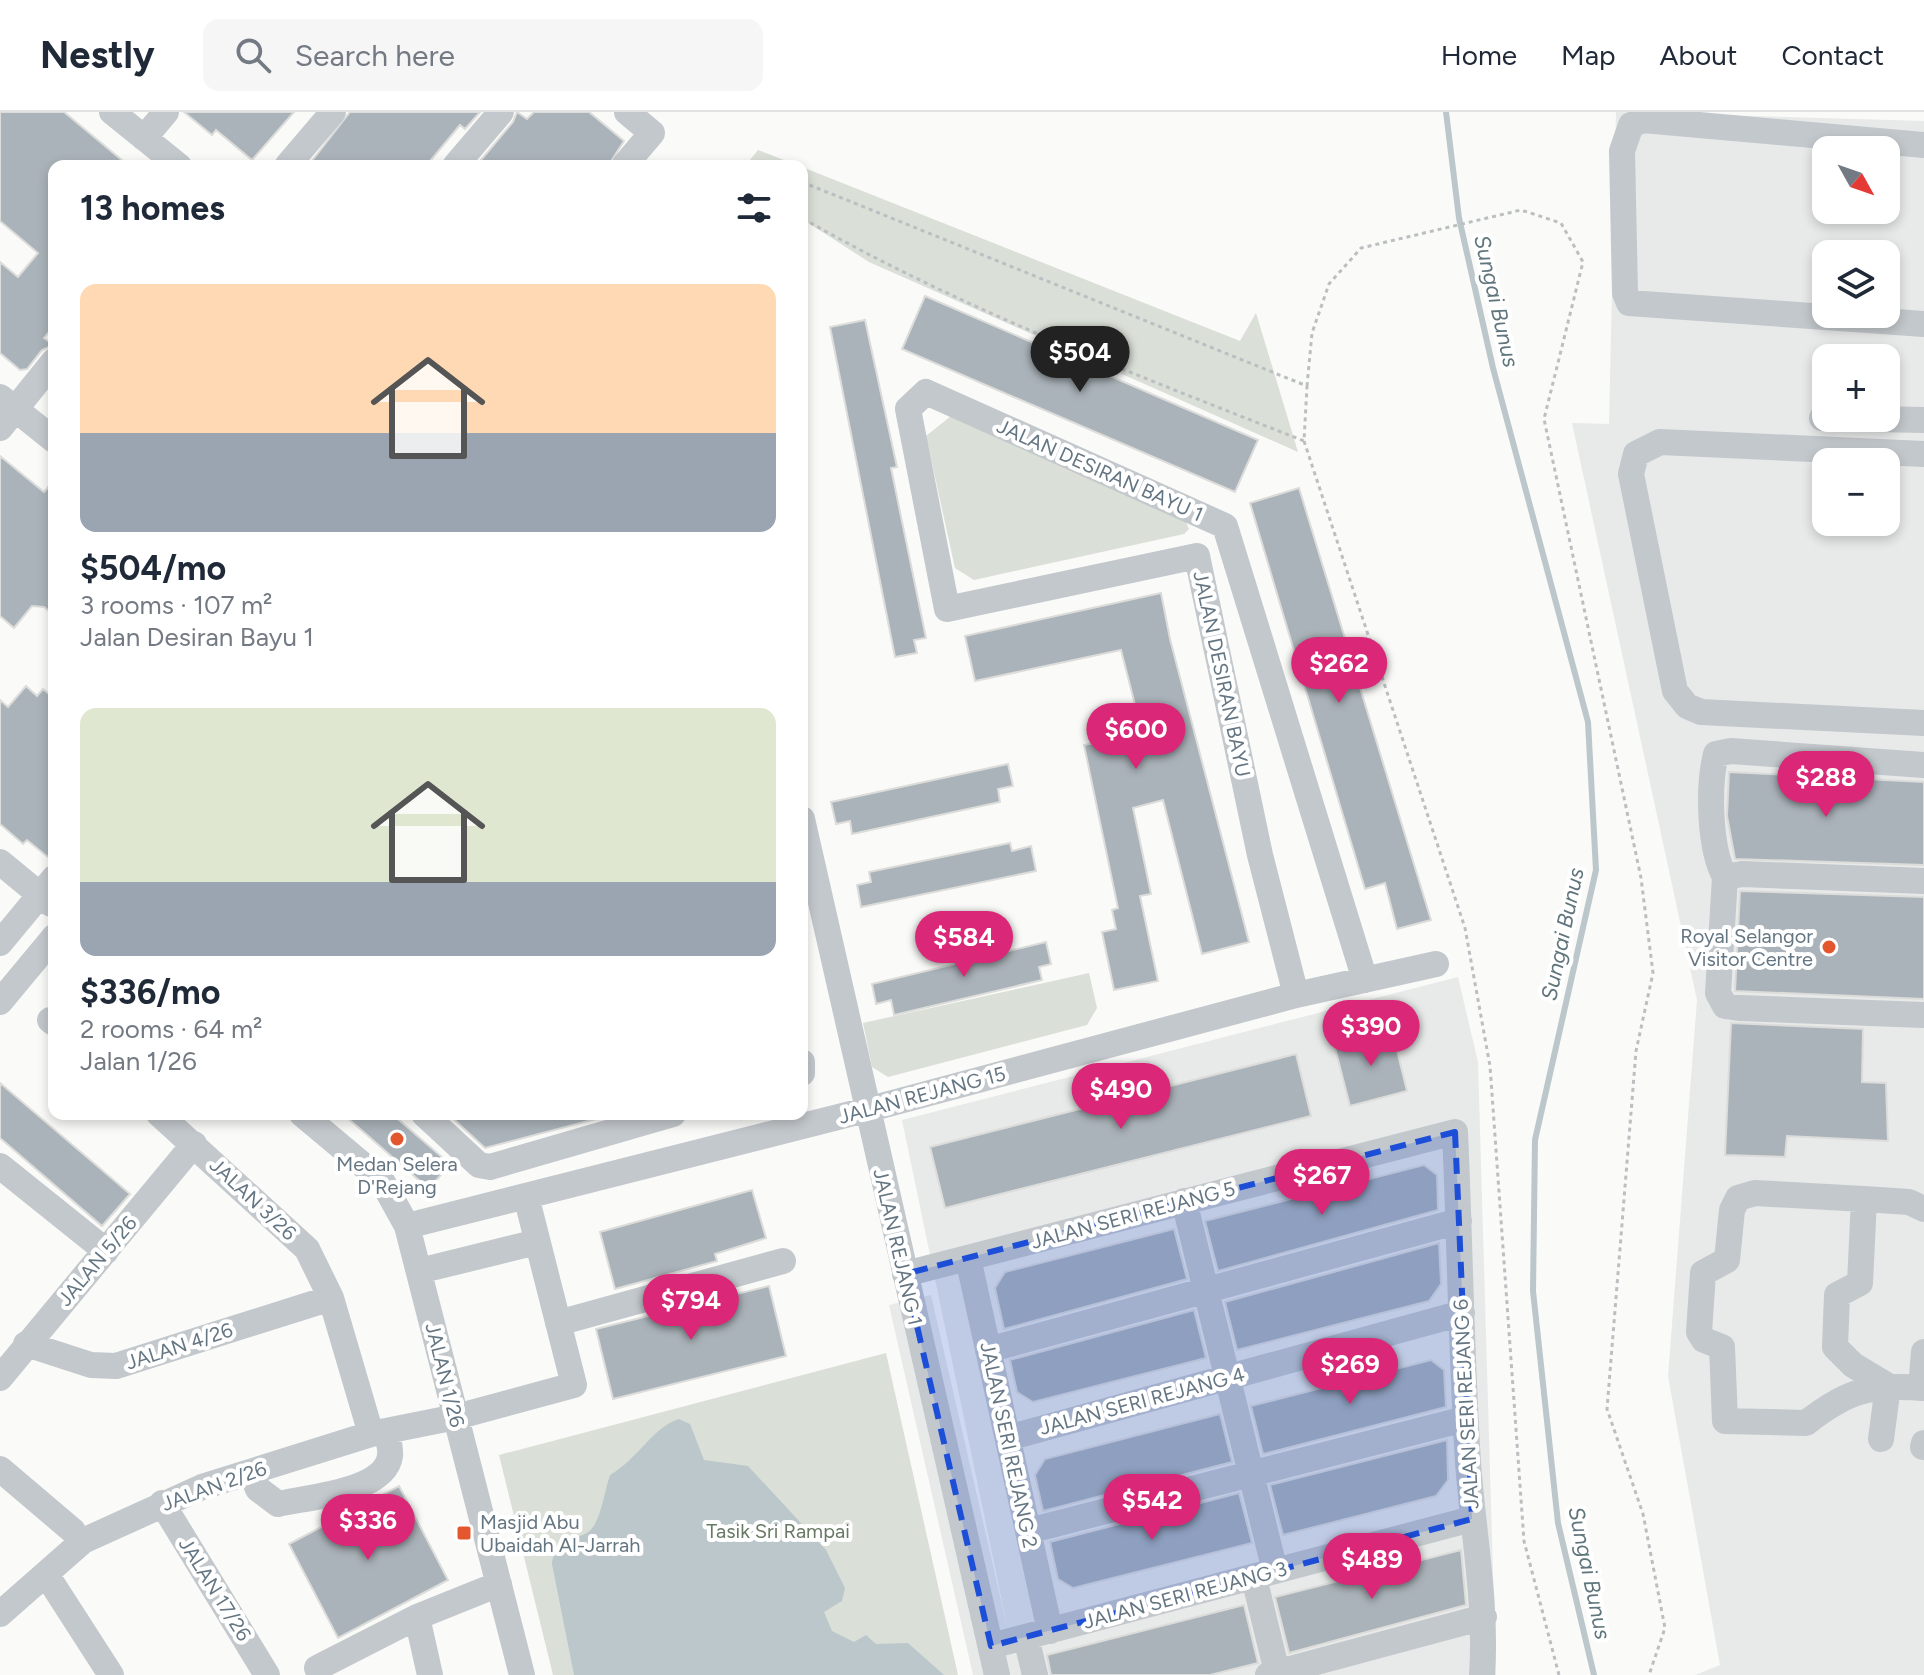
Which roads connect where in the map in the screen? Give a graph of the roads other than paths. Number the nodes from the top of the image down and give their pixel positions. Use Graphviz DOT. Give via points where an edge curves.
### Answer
graph roads {
  1 [pos="112,112"];
  2 [pos="166,112"];
  3 [pos="333,112"];
  4 [pos="501,112"];
  5 [pos="627,112"];
  6 [pos="144,138"];
  7 [pos="1924,145"];
  8 [pos="172,160"];
  9 [pos="292,160"];
  10 [pos="460,160"];
  11 [pos="629,160"];
  12 [pos="1924,324"];
  13 [pos="48,367"];
  14 [pos="5,411"];
  15 [pos="1900,420"];
  16 [pos="1924,420"];
  17 [pos="48,436"];
  18 [pos="1924,454"];
  19 [pos="1225,526"];
  20 [pos="1197,556"];
  21 [pos="947,609"];
  22 [pos="1924,723"];
  23 [pos="1924,765"];
  24 [pos="808,846"];
  25 [pos="0,862"];
  26 [pos="1725,877"];
  27 [pos="1924,881"];
  28 [pos="48,892"];
  29 [pos="48,894"];
  30 [pos="0,943"];
  31 [pos="48,944"];
  32 [pos="1436,964"];
  33 [pos="1365,980"];
  34 [pos="1296,995"];
  35 [pos="0,1002"];
  36 [pos="1924,1015"];
  37 [pos="866,1110"];
  38 [pos="166,1120"];
  39 [pos="309,1120"];
  40 [pos="430,1120"];
  41 [pos="651,1120"];
  42 [pos="674,1120"];
  43 [pos="1455,1132"];
  44 [pos="194,1144"];
  45 [pos="683,1157"];
  46 [pos="2,1172"];
  47 [pos="526,1196"];
  48 [pos="1864,1199"];
  49 [pos="1184,1201"];
  50 [pos="1924,1209"];
  51 [pos="1459,1221"];
  52 [pos="407,1226"];
  53 [pos="537,1242"];
  54 [pos="106,1251"];
  55 [pos="968,1258"];
  56 [pos="783,1261"];
  57 [pos="419,1271"];
  58 [pos="905,1274"];
  59 [pos="1205,1289"];
  60 [pos="331,1298"];
  61 [pos="1462,1313"];
  62 [pos="558,1323"];
  63 [pos="26,1344"];
  64 [pos="988,1350"];
  65 [pos="1924,1352"];
  66 [pos="0,1378"];
  67 [pos="1228,1378"];
  68 [pos="1888,1386"];
  69 [pos="1923,1388"];
  70 [pos="456,1417"];
  71 [pos="1465,1419"];
  72 [pos="378,1432"];
  73 [pos="1008,1438"];
  74 [pos="1881,1439"];
  75 [pos="0,1469"];
  76 [pos="251,1472"];
  77 [pos="1252,1472"];
  78 [pos="162,1503"];
  79 [pos="1472,1519"];
  80 [pos="73,1531"];
  81 [pos="1028,1531"];
  82 [pos="46,1574"];
  83 [pos="1264,1574"];
  84 [pos="499,1584"];
  85 [pos="0,1614"];
  86 [pos="417,1617"];
  87 [pos="1484,1617"];
  88 [pos="1038,1634"];
  89 [pos="991,1646"];
  90 [pos="317,1668"];
  91 [pos="423,1672"];
  92 [pos="1272,1674"];
  93 [pos="1478,1674"];
  94 [pos="111,1675"];
  95 [pos="267,1675"];
  96 [pos="522,1675"];
  97 [pos="997,1675"];
  98 [pos="1035,1675"];
  1 -- 6 [label="street"];
  2 -- 6 [label="street"];
  3 -- 9 [label="street"];
  4 -- 10 [label="street"];
  5 -- 11 [label="street" via="652,133"];
  6 -- 8 [label="street"];
  7 -- 12 [label="street" via="1643,120 1631,125 1622,151 1629,303"];
  13 -- 14 [label="street"];
  14 -- 17 [label="street"];
  15 -- 16 [label="street"];
  18 -- 22 [label="street" via="1660,442 1636,454 1631,474 1675,691 1687,706 1701,712"];
  19 -- 20 [label="street"];
  19 -- 21 [label="street, JALAN DESIRAN BAYU 1" via="926,392 908,409"];
  19 -- 33 [label="street, JALAN DESIRAN BAYU 1"];
  20 -- 21 [label="street, JALAN DESIRAN BAYU"];
  20 -- 34 [label="street, JALAN DESIRAN BAYU" via="1260,855"];
  23 -- 26 [label="street" via="1716,754 1714,858"];
  24 -- 37 [label="street, JALAN REJANG 1"];
  25 -- 28 [label="street"];
  26 -- 27 [label="street"];
  26 -- 36 [label="street" via="1718,993 1725,1006"];
  29 -- 30 [label="street"];
  31 -- 35 [label="street"];
  32 -- 33 [label="street, JALAN REJANG 15"];
  33 -- 34 [label="street, JALAN REJANG 15"];
  34 -- 37 [label="street, JALAN REJANG 15"];
  37 -- 45 [label="street, JALAN REJANG 15"];
  37 -- 58 [label="street, JALAN REJANG 1"];
  38 -- 44 [label="street, JALAN 3/26"];
  39 -- 52 [label="street, JALAN 1/26" via="382,1181"];
  40 -- 41 [label="street" via="479,1165 490,1167"];
  42 -- 45 [label="street"];
  43 -- 49 [label="street, JALAN SERI REJANG 5"];
  43 -- 51 [label="street, JALAN SERI REJANG 6"];
  44 -- 54 [label="street, JALAN 5/26"];
  44 -- 60 [label="street, JALAN 3/26" via="307,1249"];
  45 -- 47 [label="street, JALAN REJANG 15"];
  46 -- 54 [label="street"];
  47 -- 52 [label="street, JALAN REJANG 15"];
  47 -- 53 [label="street"];
  48 -- 50 [label="street" via="1909,1202"];
  48 -- 68 [label="street" via="1860,1283 1837,1295 1835,1347"];
  48 -- 68 [label="street" via="1755,1193 1738,1198 1727,1260 1703,1273 1699,1332 1722,1347 1725,1421 1806,1423 1837,1399"];
  49 -- 55 [label="street, JALAN SERI REJANG 5"];
  49 -- 59 [label="street"];
  51 -- 59 [label="street"];
  51 -- 61 [label="street, JALAN SERI REJANG 6"];
  52 -- 57 [label="street, JALAN 1/26"];
  53 -- 57 [label="street"];
  53 -- 62 [label="street"];
  54 -- 63 [label="street, JALAN 5/26"];
  55 -- 58 [label="street, JALAN SERI REJANG 5"];
  55 -- 64 [label="street, JALAN SERI REJANG 2"];
  56 -- 62 [label="street"];
  57 -- 70 [label="street, JALAN 1/26"];
  58 -- 89 [label="street, JALAN REJANG 1"];
  59 -- 64 [label="street"];
  59 -- 67 [label="street"];
  60 -- 63 [label="street, JALAN 4/26" via="116,1366 91,1365"];
  60 -- 72 [label="street, JALAN 3/26"];
  61 -- 67 [label="street, JALAN SERI REJANG 4"];
  61 -- 71 [label="street, JALAN SERI REJANG 6"];
  62 -- 70 [label="street, JALAN 2/26" via="574,1385"];
  63 -- 66 [label="street, JALAN 5/26"];
  64 -- 73 [label="street, JALAN SERI REJANG 2"];
  65 -- 69 [label="street"];
  67 -- 73 [label="street, JALAN SERI REJANG 4"];
  67 -- 77 [label="street"];
  68 -- 69 [label="street"];
  68 -- 74 [label="street"];
  70 -- 72 [label="street, JALAN 2/26"];
  70 -- 84 [label="street, JALAN 1/26"];
  71 -- 77 [label="street"];
  71 -- 79 [label="street, JALAN SERI REJANG 6"];
  72 -- 76 [label="street, JALAN 2/26"];
  72 -- 76 [label="street, JALAN 3/26" via="390,1455 384,1472 370,1483 278,1504 258,1489"];
  73 -- 81 [label="street, JALAN SERI REJANG 2"];
  75 -- 80 [label="street"];
  76 -- 78 [label="street, JALAN 2/26"];
  77 -- 81 [label="street"];
  77 -- 83 [label="street"];
  78 -- 82 [label="street, JALAN 2/26" via="83,1541"];
  78 -- 95 [label="street, JALAN 17/26"];
  79 -- 83 [label="street, JALAN SERI REJANG 3"];
  79 -- 87 [label="street, JALAN SERI REJANG 6"];
  81 -- 88 [label="street, JALAN SERI REJANG 2"];
  82 -- 85 [label="street, JALAN 2/26"];
  82 -- 94 [label="street"];
  83 -- 88 [label="street, JALAN SERI REJANG 3"];
  83 -- 92 [label="street"];
  84 -- 86 [label="street"];
  84 -- 96 [label="street, JALAN 1/26"];
  86 -- 90 [label="street"];
  86 -- 91 [label="street"];
  87 -- 92 [label="street"];
  87 -- 93 [label="street, JALAN SERI REJANG 6"];
  88 -- 89 [label="street, JALAN SERI REJANG 3"];
  88 -- 98 [label="street, JALAN SERI REJANG 2"];
  89 -- 97 [label="street, JALAN REJANG 1"];
}
